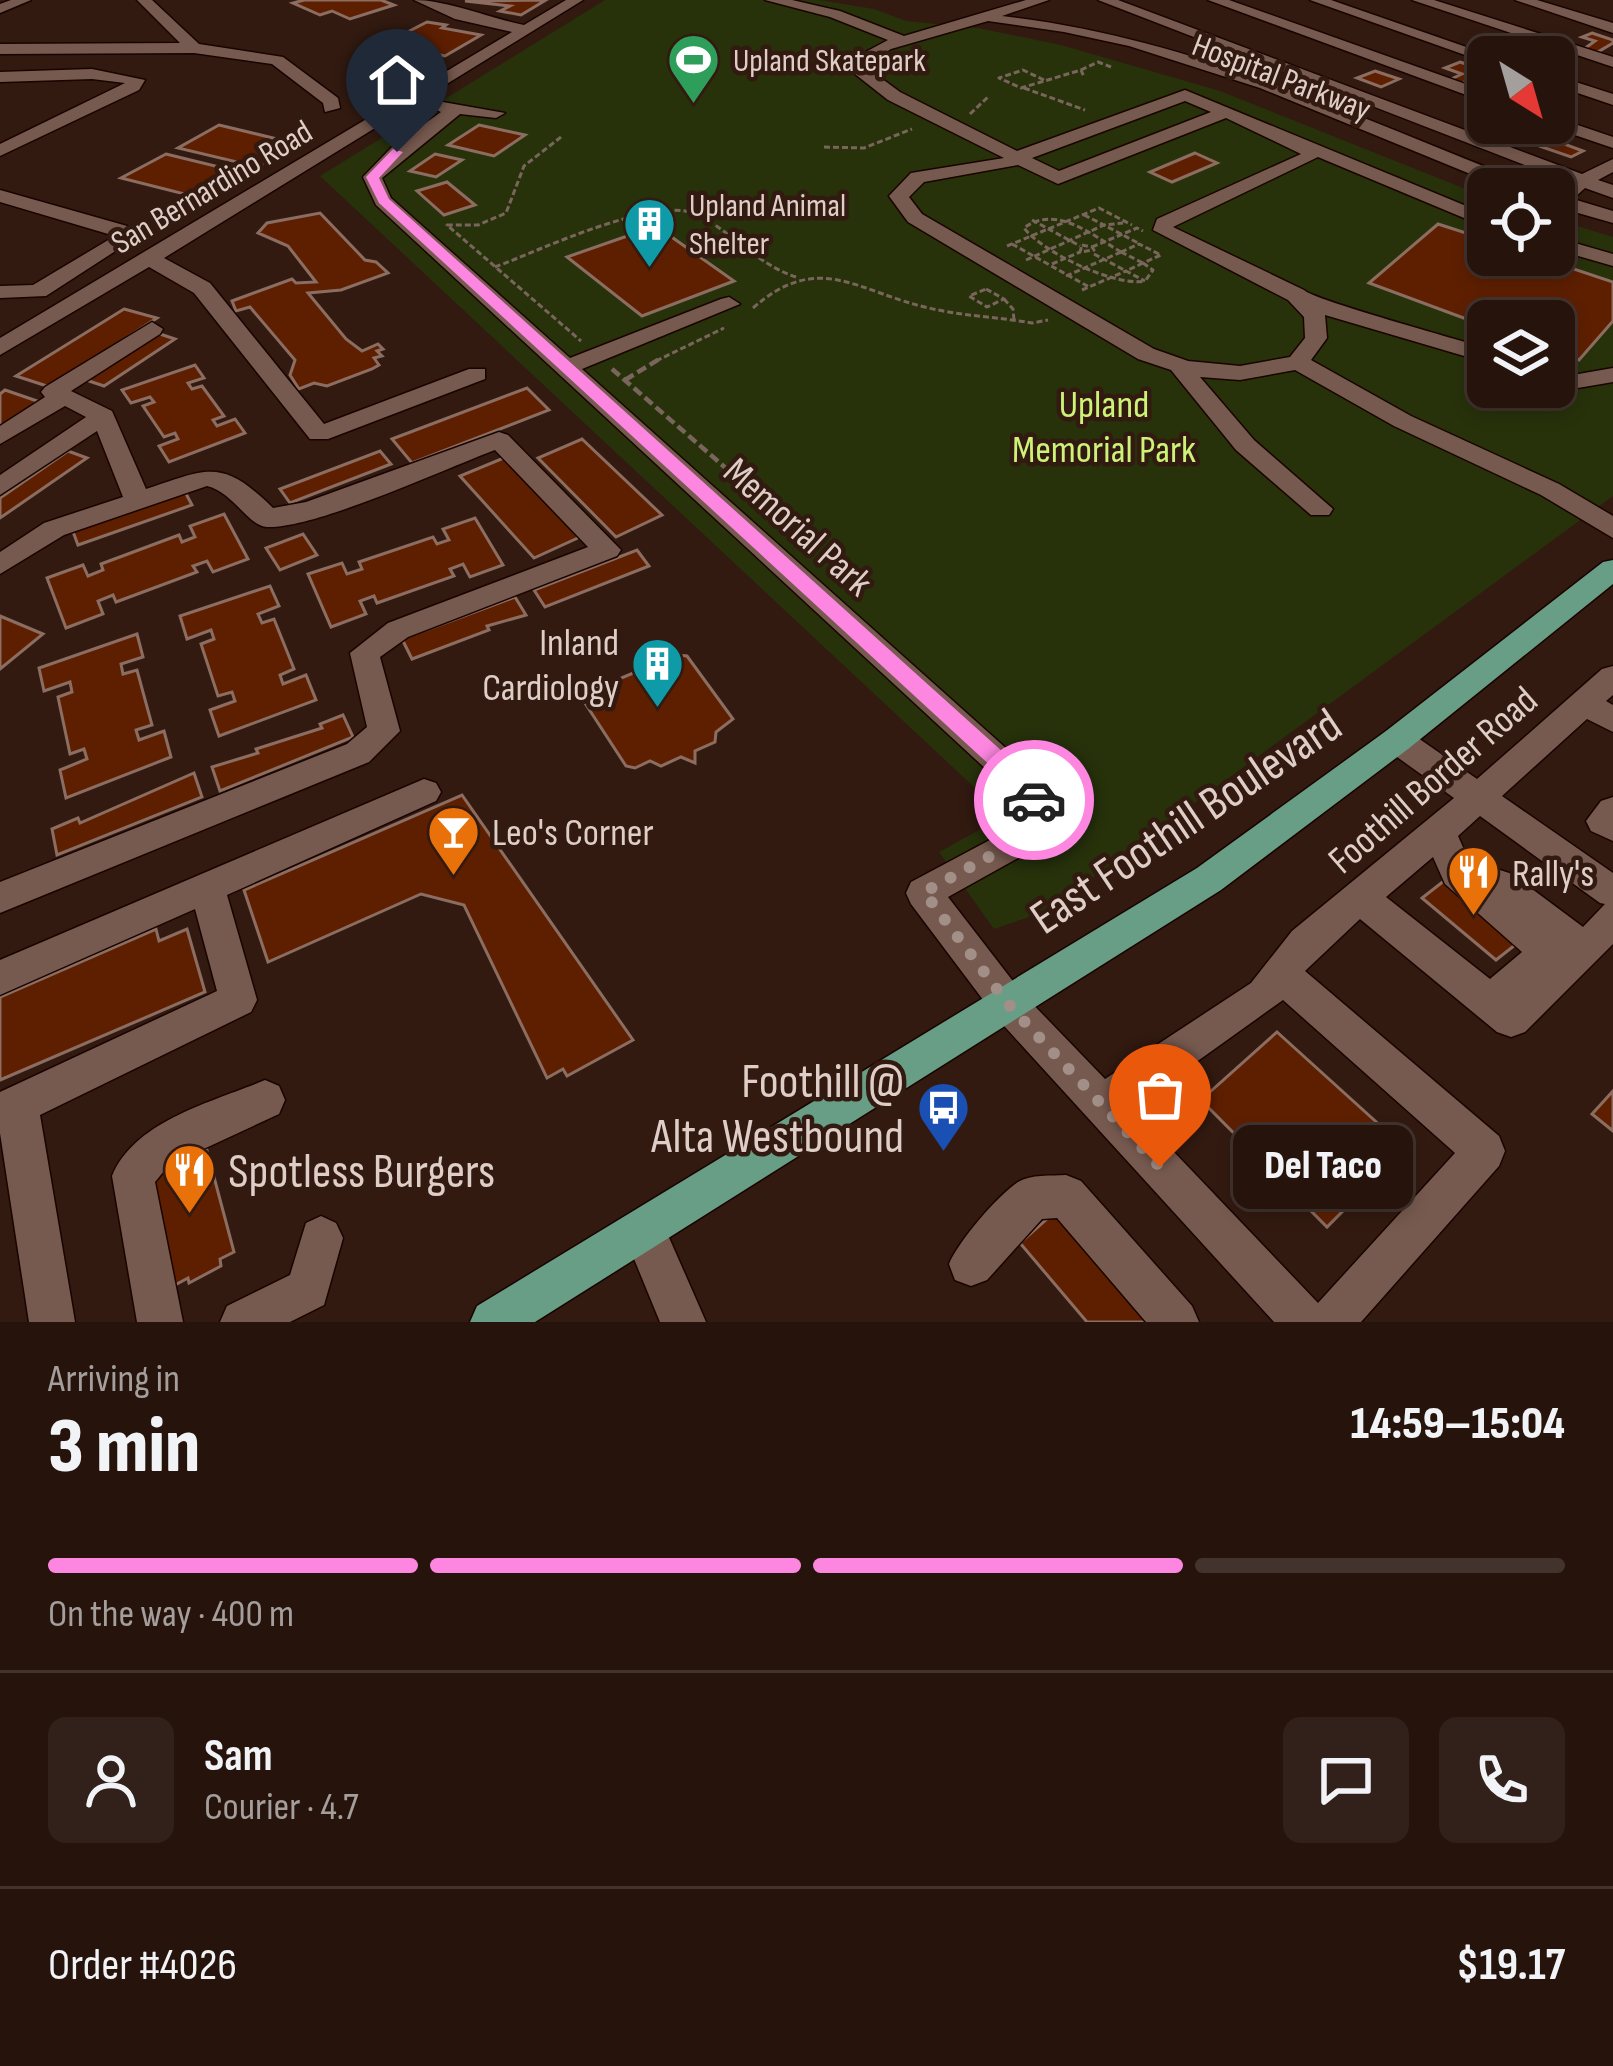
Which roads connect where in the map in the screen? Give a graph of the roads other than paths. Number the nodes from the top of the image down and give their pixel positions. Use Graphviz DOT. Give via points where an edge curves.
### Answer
graph roads {
  1 [pos="24,0"];
  2 [pos="144,0"];
  3 [pos="421,0"];
  4 [pos="576,0"];
  5 [pos="772,0"];
  6 [pos="1042,0"];
  7 [pos="1105,0"];
  8 [pos="1215,0"];
  9 [pos="1317,0"];
  10 [pos="1419,0"];
  11 [pos="1522,0"];
  12 [pos="0,10"];
  13 [pos="977,19"];
  14 [pos="1613,28"];
  15 [pos="524,30"];
  16 [pos="904,40"];
  17 [pos="194,48"];
  18 [pos="0,49"];
  19 [pos="1467,51"];
  20 [pos="1613,62"];
  21 [pos="0,77"];
  22 [pos="1575,87"];
  23 [pos="1467,90"];
  24 [pos="411,100"];
  25 [pos="1613,100"];
  26 [pos="456,109"];
  27 [pos="496,112"];
  28 [pos="1227,112"];
  29 [pos="1321,115"];
  30 [pos="6,123"];
  31 [pos="43,129"];
  32 [pos="363,129"];
  33 [pos="1575,129"];
  34 [pos="1278,133"];
  35 [pos="1613,143"];
  36 [pos="1310,149"];
  37 [pos="0,151"];
  38 [pos="1019,158"];
  39 [pos="1613,165"];
  40 [pos="1467,168"];
  41 [pos="1467,179"];
  42 [pos="1580,182"];
  43 [pos="1575,187"];
  44 [pos="1613,192"];
  45 [pos="0,196"];
  46 [pos="1575,210"];
  47 [pos="1467,213"];
  48 [pos="1575,213"];
  49 [pos="1613,217"];
  50 [pos="1613,227"];
  51 [pos="1575,249"];
  52 [pos="149,258"];
  53 [pos="1613,260"];
  54 [pos="0,292"];
  55 [pos="1305,305"];
  56 [pos="738,311"];
  57 [pos="152,329"];
  58 [pos="0,348"];
  59 [pos="1467,349"];
  60 [pos="578,358"];
  61 [pos="1298,362"];
  62 [pos="1182,369"];
  63 [pos="477,374"];
  64 [pos="1613,375"];
  65 [pos="1575,381"];
  66 [pos="64,396"];
  67 [pos="103,416"];
  68 [pos="0,437"];
  69 [pos="1438,438"];
  70 [pos="0,487"];
  71 [pos="136,500"];
  72 [pos="1320,509"];
  73 [pos="1613,529"];
  74 [pos="1613,538"];
  75 [pos="0,565"];
  76 [pos="1613,569"];
  77 [pos="1613,677"];
  78 [pos="1598,711"];
  79 [pos="1397,740"];
  80 [pos="424,792"];
  81 [pos="1479,797"];
  82 [pos="1613,811"];
  83 [pos="1613,827"];
  84 [pos="1450,854"];
  85 [pos="207,888"];
  86 [pos="1613,892"];
  87 [pos="0,898"];
  88 [pos="1360,898"];
  89 [pos="1613,916"];
  90 [pos="1586,950"];
  91 [pos="1293,958"];
  92 [pos="0,978"];
  93 [pos="1491,1003"];
  94 [pos="1009,1005"];
  95 [pos="265,1100"];
  96 [pos="1101,1105"];
  97 [pos="9,1109"];
  98 [pos="645,1232"];
  99 [pos="321,1238"];
  100 [pos="971,1264"];
  101 [pos="52,1322"];
  102 [pos="160,1322"];
  103 [pos="243,1322"];
  104 [pos="493,1322"];
  105 [pos="683,1322"];
  106 [pos="1176,1322"];
  107 [pos="1305,1322"];
  108 [pos="1331,1322"];
  1 -- 12 [label="street"];
  2 -- 17 [label="street"];
  3 -- 15 [label="street"];
  4 -- 15 [label="street, San Bernardino Road"];
  5 -- 16 [label="street"];
  6 -- 13 [label="street"];
  7 -- 42 [label="street"];
  8 -- 23 [label="street"];
  9 -- 19 [label="street"];
  10 -- 20 [label="street"];
  11 -- 14 [label="street"];
  13 -- 16 [label="street"];
  13 -- 29 [label="street, Hospital Parkway" via="1173,66"];
  15 -- 24 [label="street, San Bernardino Road"];
  16 -- 38 [label="street" via="860,64 868,80"];
  17 -- 18 [label="street"];
  17 -- 32 [label="street" via="251,55"];
  21 -- 31 [label="street" via="137,80"];
  22 -- 25 [label="street"];
  24 -- 26 [label="street"];
  24 -- 32 [label="street, San Bernardino Road"];
  26 -- 27 [label="street"];
  26 -- 60 [label="street, Memorial Park" via="372,177 383,201"];
  28 -- 34 [label="street"];
  28 -- 38 [label="street" via="1185,95"];
  28 -- 38 [label="street" via="1058,178"];
  29 -- 34 [label="street"];
  29 -- 40 [label="street, Hospital Parkway"];
  29 -- 41 [label="street, Hospital Parkway"];
  30 -- 31 [label="street"];
  31 -- 37 [label="street"];
  32 -- 52 [label="street, San Bernardino Road"];
  33 -- 35 [label="street"];
  34 -- 36 [label="street"];
  36 -- 47 [label="street"];
  36 -- 55 [label="street" via="1310,156 1163,230"];
  38 -- 62 [label="street" via="918,177 899,196 915,218"];
  39 -- 42 [label="street"];
  42 -- 43 [label="street"];
  42 -- 44 [label="street"];
  45 -- 54 [label="street" via="127,237 47,287"];
  46 -- 49 [label="street"];
  48 -- 50 [label="street"];
  51 -- 53 [label="street"];
  52 -- 58 [label="street, San Bernardino Road"];
  52 -- 63 [label="street" via="202,288 320,434"];
  55 -- 59 [label="street"];
  55 -- 61 [label="street" via="1315,316 1316,338"];
  56 -- 60 [label="street"];
  57 -- 66 [label="street" via="53,392"];
  60 -- 94 [label="street, Memorial Park" via="1027,786 1039,809 1035,832 924,892"];
  61 -- 62 [label="street" via="1218,375"];
  61 -- 69 [label="street"];
  62 -- 72 [label="street" via="1267,471"];
  64 -- 65 [label="street"];
  66 -- 67 [label="street"];
  66 -- 68 [label="street"];
  67 -- 70 [label="street"];
  67 -- 71 [label="street"];
  69 -- 73 [label="street" via="1480,451"];
  69 -- 74 [label="street" via="1463,463"];
  71 -- 75 [label="street" via="54,529"];
  71 -- 87 [label="street" via="206,478 233,484 267,518 311,510 499,440 607,550 398,629 365,653 384,731 358,753"];
  76 -- 79 [label="main road, East Foothill Boulevard"];
  77 -- 78 [label="street, Foothill Border Road"];
  78 -- 81 [label="street, Foothill Border Road"];
  79 -- 81 [label="street"];
  79 -- 94 [label="main road, East Foothill Boulevard" via="1209,879"];
  80 -- 85 [label="street"];
  81 -- 84 [label="street, Foothill Border Road"];
  81 -- 86 [label="street"];
  82 -- 83 [label="street" via="1604,820"];
  84 -- 88 [label="street, Foothill Border Road"];
  84 -- 90 [label="street"];
  84 -- 93 [label="street" via="1540,945 1541,957"];
  85 -- 92 [label="street"];
  85 -- 97 [label="street" via="238,1000"];
  88 -- 91 [label="street, Foothill Border Road"];
  88 -- 93 [label="street"];
  89 -- 90 [label="street"];
  90 -- 93 [label="street" via="1511,1019"];
  91 -- 96 [label="street, Foothill Border Road" via="1264,995"];
  91 -- 108 [label="street" via="1484,1151"];
  94 -- 96 [label="street"];
  94 -- 98 [label="main road, East Foothill Boulevard"];
  95 -- 102 [label="street" via="154,1150 133,1176"];
  96 -- 107 [label="street"];
  97 -- 101 [label="street"];
  98 -- 104 [label="main road, East Foothill Boulevard"];
  98 -- 105 [label="street"];
  99 -- 103 [label="street" via="308,1288"];
  100 -- 106 [label="street" via="1032,1198 1066,1196"];
}
